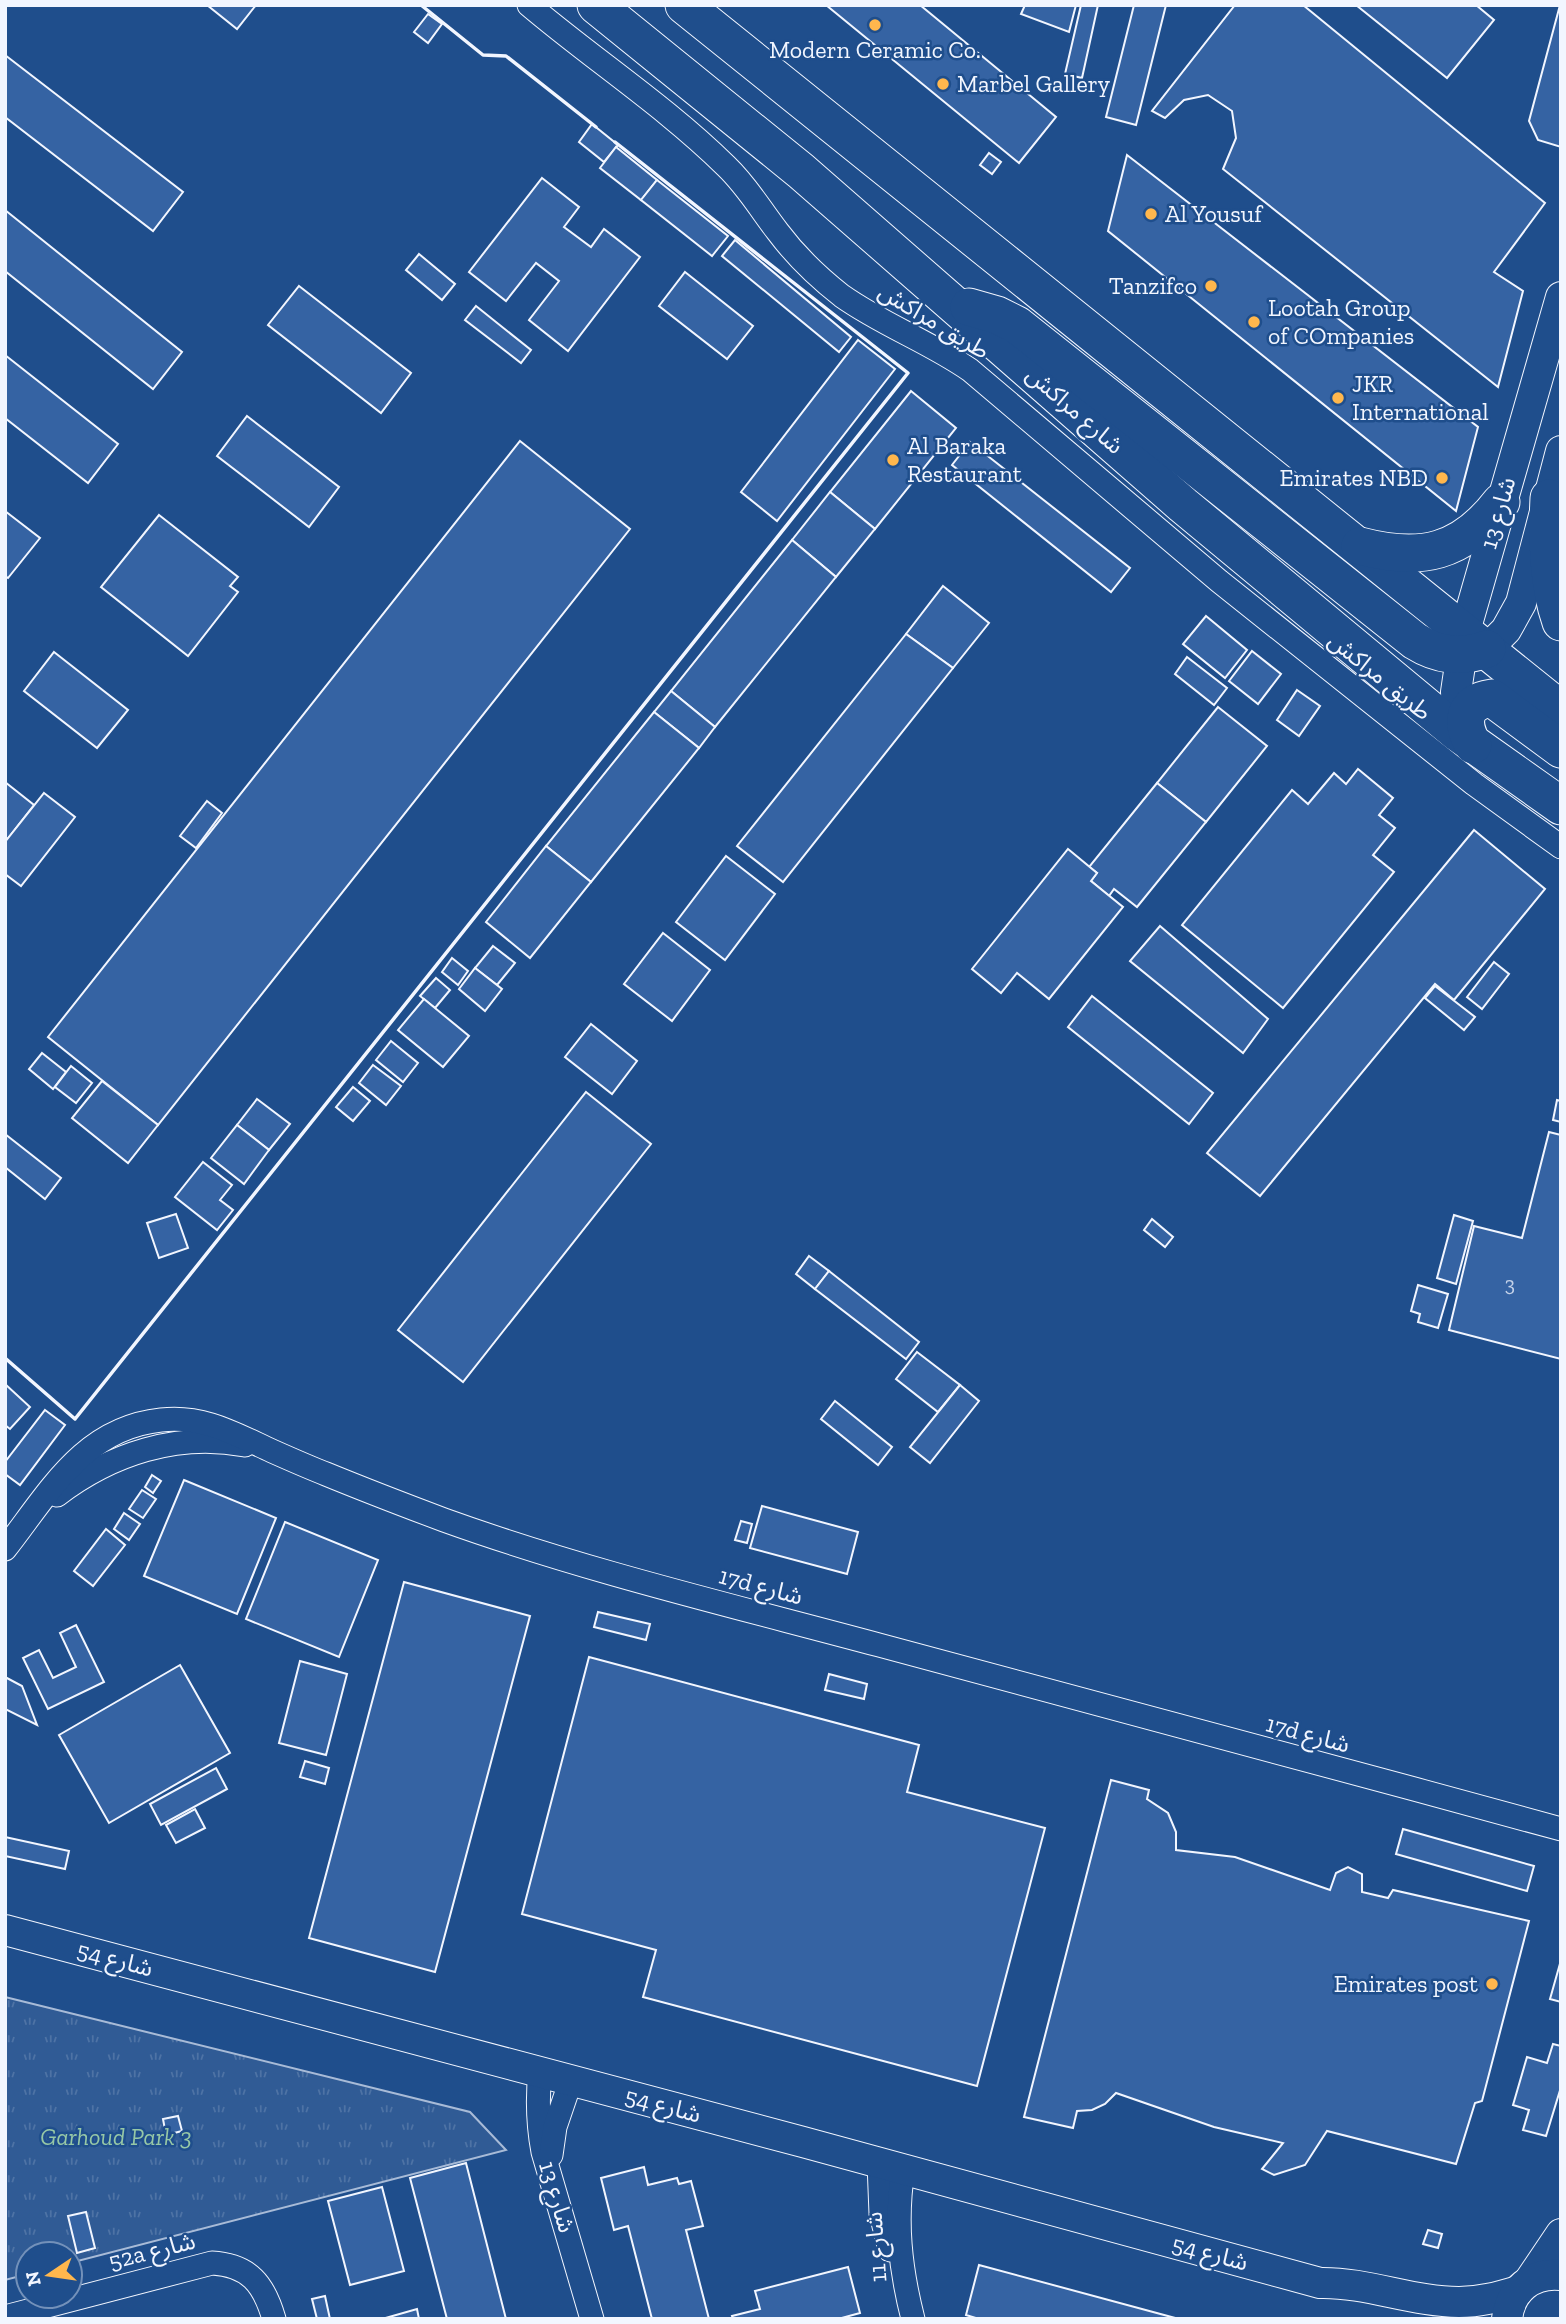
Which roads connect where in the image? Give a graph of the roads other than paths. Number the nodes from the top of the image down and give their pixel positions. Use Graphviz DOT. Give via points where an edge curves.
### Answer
graph roads {
  1 [pos="529,5"];
  2 [pos="596,5"];
  3 [pos="684,5"];
  4 [pos="1561,297"];
  5 [pos="954,304"];
  6 [pos="1561,451"];
  7 [pos="1549,498"];
  8 [pos="1501,502"];
  9 [pos="1358,546"];
  10 [pos="1561,622"];
  11 [pos="1471,645"];
  12 [pos="1561,710"];
  13 [pos="1466,739"];
  14 [pos="1561,749"];
  15 [pos="1561,806"];
  16 [pos="1561,848"];
  17 [pos="5,1549"];
  18 [pos="1561,1829"];
  19 [pos="5,1930"];
  20 [pos="540,2072"];
  21 [pos="571,2080"];
  22 [pos="891,2166"];
  23 [pos="552,2176"];
  24 [pos="1561,2234"];
  25 [pos="1561,2275"];
  26 [pos="1320,2283"];
  27 [pos="1524,2285"];
  28 [pos="5,2317"];
  29 [pos="274,2319"];
  30 [pos="592,2319"];
  31 [pos="913,2319"];
  32 [pos="1427,2319"];
  33 [pos="1507,2319"];
  1 -- 16 [label="street, طريق مراكش" via="702,143 754,196 808,266 841,295 971,370 1219,581"];
  2 -- 5 [label="main road, شارع مراكش" via="800,170"];
  3 -- 9 [label="main road"];
  4 -- 8 [label="street, شارع 13"];
  5 -- 11 [label="main road" via="1017,325 1415,641 1444,654"];
  5 -- 13 [label="main road, شارع مراكش" via="1183,505"];
  6 -- 7 [label="street, شارع 13"];
  7 -- 10 [label="main road" via="1548,557"];
  7 -- 11 [label="street, شارع 13" via="1521,603 1506,630"];
  8 -- 9 [label="main road" via="1469,536 1427,553 1403,555"];
  8 -- 11 [label="street, شارع 13"];
  9 -- 11 [label="main road"];
  11 -- 12 [label="main road"];
  11 -- 13 [label="street, شارع 13" via="1456,692"];
  13 -- 14 [label="main road" via="1466,713 1481,699 1492,698"];
  13 -- 15 [label="main road, شارع مراكش"];
  17 -- 18 [label="street, 17d شارع" via="82,1453 108,1435 137,1424 189,1419 215,1424 433,1516 587,1566"];
  19 -- 20 [label="street, شارع 54"];
  20 -- 21 [label="street, شارع 54"];
  20 -- 23 [label="street, شارع 13" via="538,2125"];
  21 -- 22 [label="street, شارع 54"];
  21 -- 23 [label="street" via="555,2127"];
  22 -- 26 [label="street, شارع 54"];
  22 -- 31 [label="street, شارع 11" via="880,2201 886,2239"];
  23 -- 30 [label="street, شارع 13"];
  24 -- 27 [label="street"];
  25 -- 27 [label="street, شارع 54" via="1543,2275"];
  26 -- 27 [label="street, شارع 54" via="1457,2302 1489,2299"];
  26 -- 32 [label="street, شارع 54" via="1359,2302"];
  27 -- 33 [label="street" via="1512,2300"];
  28 -- 29 [label="street, 52a شارع" via="212,2263 231,2264 250,2275 265,2293"];
}
